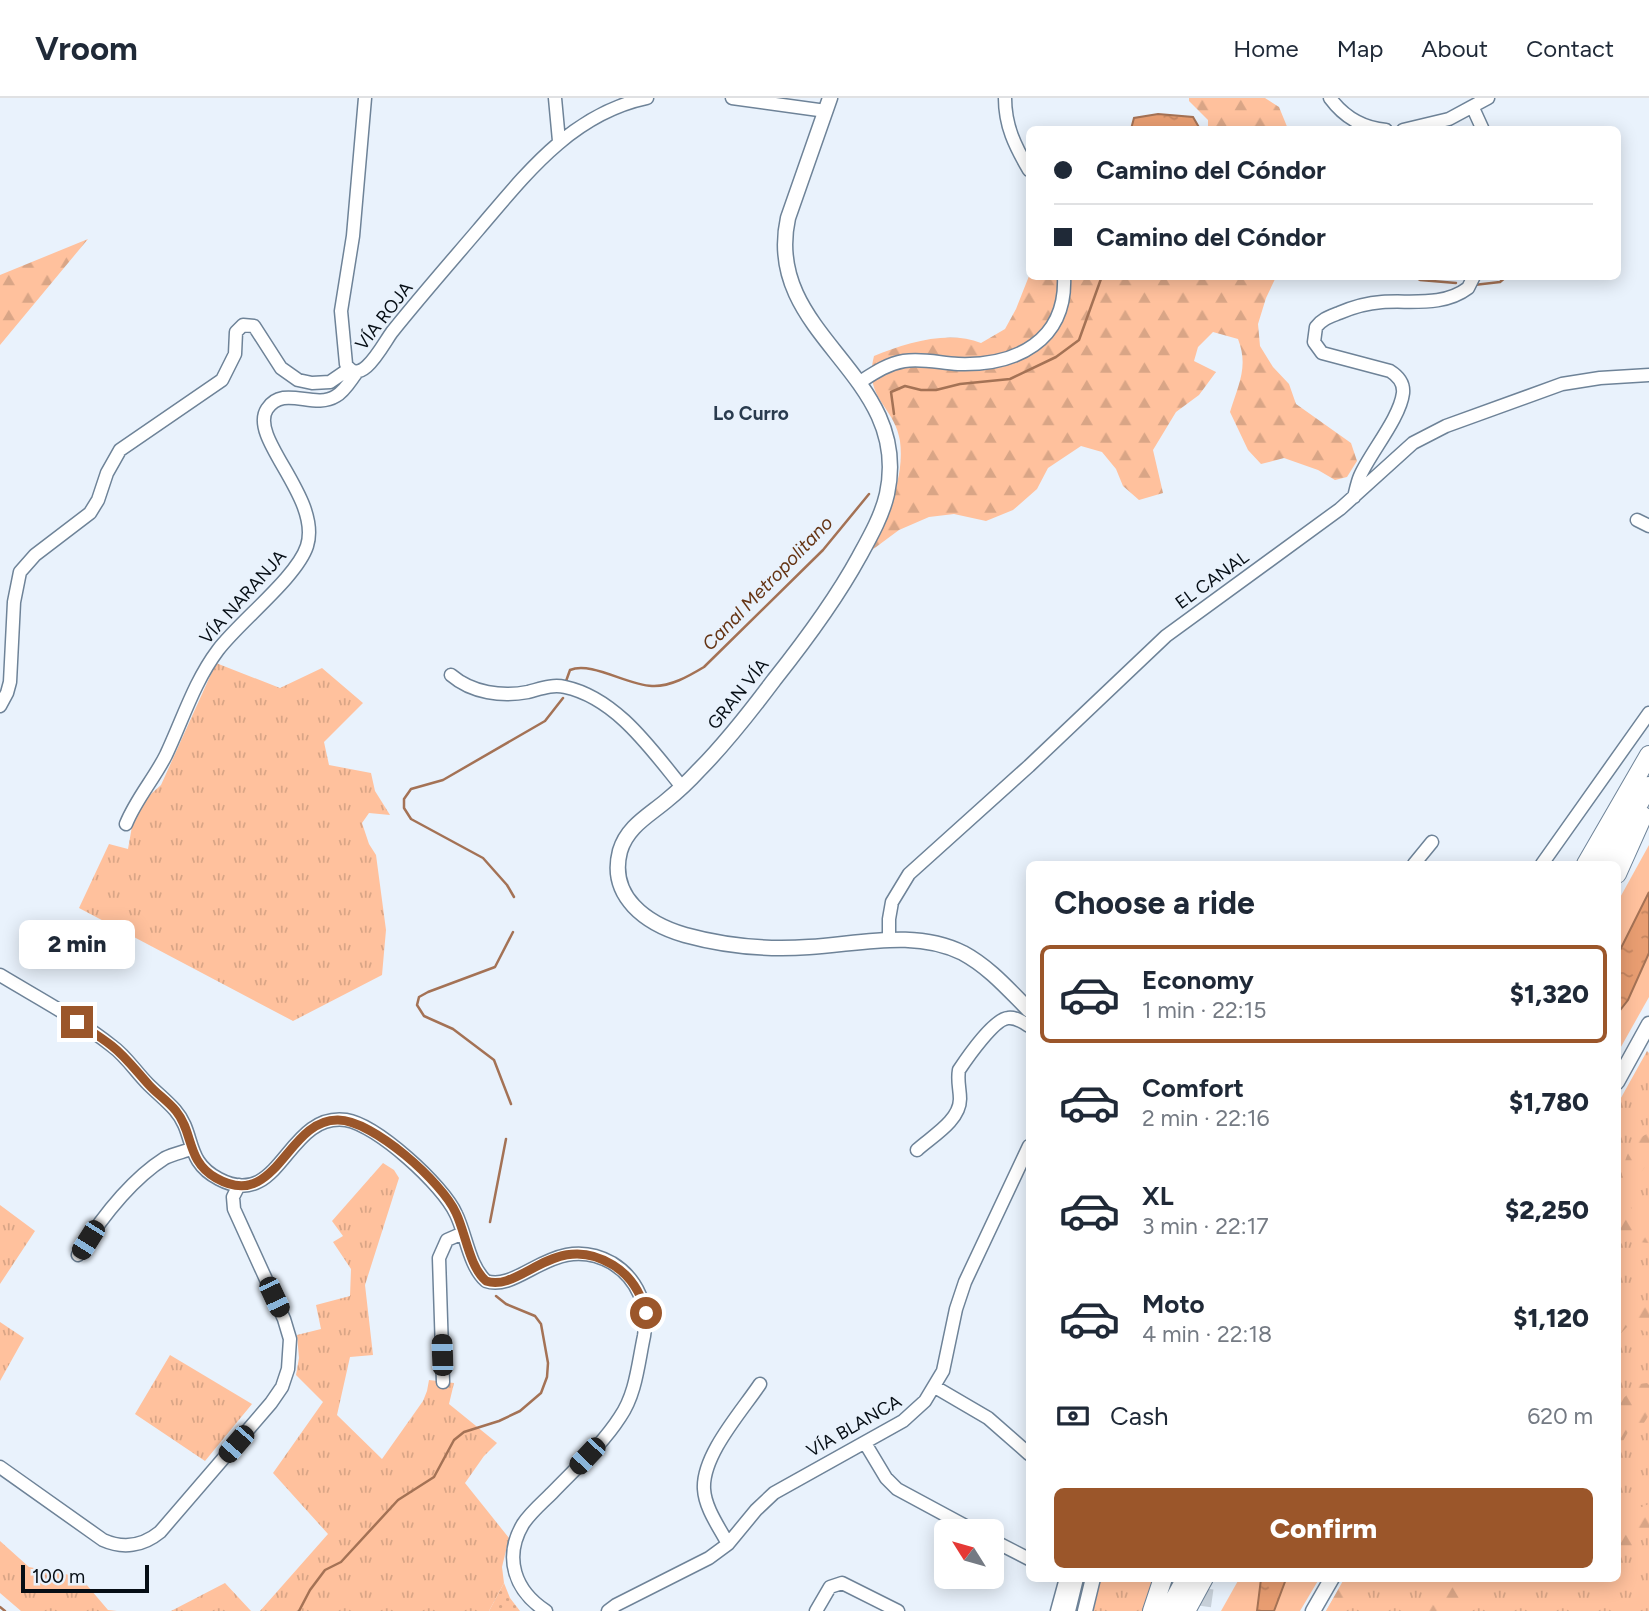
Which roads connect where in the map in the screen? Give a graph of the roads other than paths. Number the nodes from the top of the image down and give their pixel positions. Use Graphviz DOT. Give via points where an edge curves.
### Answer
graph roads {
  1 [pos="365,98"];
  2 [pos="555,98"];
  3 [pos="647,98"];
  4 [pos="732,98"];
  5 [pos="1004,98"];
  6 [pos="1330,98"];
  7 [pos="1488,98"];
  8 [pos="828,105"];
  9 [pos="1473,108"];
  10 [pos="1372,126"];
  11 [pos="1420,126"];
  12 [pos="1481,126"];
  13 [pos="559,141"];
  14 [pos="1026,164"];
  15 [pos="1064,280"];
  16 [pos="1473,280"];
  17 [pos="353,371"];
  18 [pos="1649,375"];
  19 [pos="860,382"];
  20 [pos="1354,498"];
  21 [pos="1637,520"];
  22 [pos="1649,527"];
  23 [pos="451,676"];
  24 [pos="0,706"];
  25 [pos="1649,713"];
  26 [pos="1649,755"];
  27 [pos="1649,786"];
  28 [pos="682,787"];
  29 [pos="1649,802"];
  30 [pos="1585,805"];
  31 [pos="126,824"];
  32 [pos="1432,842"];
  33 [pos="1416,861"];
  34 [pos="1544,861"];
  35 [pos="1555,861"];
  36 [pos="1588,861"];
  37 [pos="1606,861"];
  38 [pos="1621,865"];
  39 [pos="889,940"];
  40 [pos="0,975"];
  41 [pos="1026,1007"];
  42 [pos="1026,1024"];
  43 [pos="1649,1024"];
  44 [pos="1644,1037"];
  45 [pos="1621,1075"];
  46 [pos="191,1149"];
  47 [pos="917,1150"];
  48 [pos="1026,1152"];
  49 [pos="239,1185"];
  50 [pos="463,1233"];
  51 [pos="78,1255"];
  52 [pos="443,1382"];
  53 [pos="760,1384"];
  54 [pos="935,1387"];
  55 [pos="865,1443"];
  56 [pos="1026,1451"];
  57 [pos="0,1467"];
  58 [pos="953,1519"];
  59 [pos="728,1544"];
  60 [pos="1004,1546"];
  61 [pos="1026,1557"];
  62 [pos="1065,1582"];
  63 [pos="1075,1582"];
  64 [pos="1092,1582"];
  65 [pos="1162,1582"];
  66 [pos="1184,1582"];
  67 [pos="1203,1582"];
  68 [pos="1330,1582"];
  69 [pos="1197,1609"];
  70 [pos="547,1611"];
  71 [pos="608,1611"];
  72 [pos="816,1611"];
  73 [pos="898,1611"];
  74 [pos="1058,1611"];
  75 [pos="1068,1611"];
  76 [pos="1085,1611"];
  77 [pos="1152,1611"];
  78 [pos="1168,1611"];
  79 [pos="1313,1611"];
  1 -- 17 [label="street, VÍA ROJA" via="353,236 341,311 343,347"];
  2 -- 13 [label="street"];
  3 -- 13 [label="street, VÍA ROJA" via="604,113"];
  4 -- 8 [label="street"];
  5 -- 14 [label="street" via="1011,136"];
  6 -- 10 [label="street" via="1343,113"];
  7 -- 9 [label="street"];
  8 -- 19 [label="main road, GRAN VÍA" via="788,218 785,260 800,304"];
  9 -- 11 [label="street"];
  9 -- 12 [label="street"];
  13 -- 17 [label="street, VÍA ROJA" via="523,176 363,371"];
  15 -- 19 [label="street" via="1057,318 1027,351 974,364 902,361"];
  16 -- 20 [label="street" via="1465,291 1451,296 1419,303 1361,305 1326,318 1316,327 1314,342 1322,354 1390,371 1402,386 1402,399 1360,476"];
  17 -- 24 [label="street" via="330,382 298,380 281,368 254,326 239,328 235,354 222,380 120,450 90,513 20,572 10,682"];
  17 -- 31 [label="street, VÍA NARANJA" via="344,389 328,400 286,397 266,411 264,430 309,516 307,547 298,565 203,671 165,756"];
  18 -- 20 [label="street, EL CANAL" via="1562,384 1433,431 1406,448"];
  19 -- 28 [label="main road, GRAN VÍA" via="880,414 889,448 889,484 882,511 816,626 727,740"];
  20 -- 39 [label="street, EL CANAL" via="1166,636 909,874 892,902"];
  21 -- 22 [label="street"];
  23 -- 28 [label="street" via="491,693 558,686 586,695 626,723"];
  25 -- 30 [label="street"];
  26 -- 36 [label="highway"];
  27 -- 37 [label="highway"];
  28 -- 39 [label="main road, GRAN VÍA" via="636,825 620,851 622,886 643,916 674,931 742,946"];
  29 -- 38 [label="highway"];
  30 -- 34 [label="street"];
  30 -- 35 [label="street"];
  32 -- 33 [label="street"];
  39 -- 41 [label="main road, GRAN VÍA" via="931,942 965,954"];
  40 -- 46 [label="street" via="114,1047 175,1110"];
  42 -- 47 [label="street" via="1008,1018 994,1026 959,1070 960,1099 953,1118"];
  43 -- 44 [label="main road"];
  44 -- 45 [label="main road"];
  46 -- 49 [label="street" via="209,1173"];
  46 -- 51 [label="street" via="167,1157 135,1184"];
  48 -- 54 [label="street, VÍA BLANCA" via="962,1290 946,1363"];
  49 -- 50 [label="street" via="275,1170 310,1128 346,1120 364,1127 433,1180 450,1202"];
  49 -- 57 [label="street" via="234,1209 290,1339 286,1378 271,1403 160,1532 136,1545 103,1539"];
  50 -- 52 [label="street" via="447,1240 439,1258"];
  50 -- 70 [label="street" via="486,1281 499,1283 562,1255 594,1256 631,1280 646,1313 626,1407 528,1517 516,1541 518,1583"];
  53 -- 59 [label="street" via="713,1453 705,1478 706,1502"];
  54 -- 55 [label="street, VÍA BLANCA" via="912,1414"];
  54 -- 56 [label="street" via="988,1418"];
  55 -- 58 [label="street" via="897,1489"];
  55 -- 59 [label="street, VÍA BLANCA" via="774,1493"];
  59 -- 71 [label="street, VÍA BLANCA"];
  60 -- 61 [label="street"];
  62 -- 74 [label="street"];
  63 -- 75 [label="main road"];
  64 -- 76 [label="main road"];
  65 -- 77 [label="highway"];
  66 -- 78 [label="highway"];
  67 -- 69 [label="highway"];
  68 -- 79 [label="main road"];
  72 -- 73 [label="street" via="836,1584 848,1584"];
}
